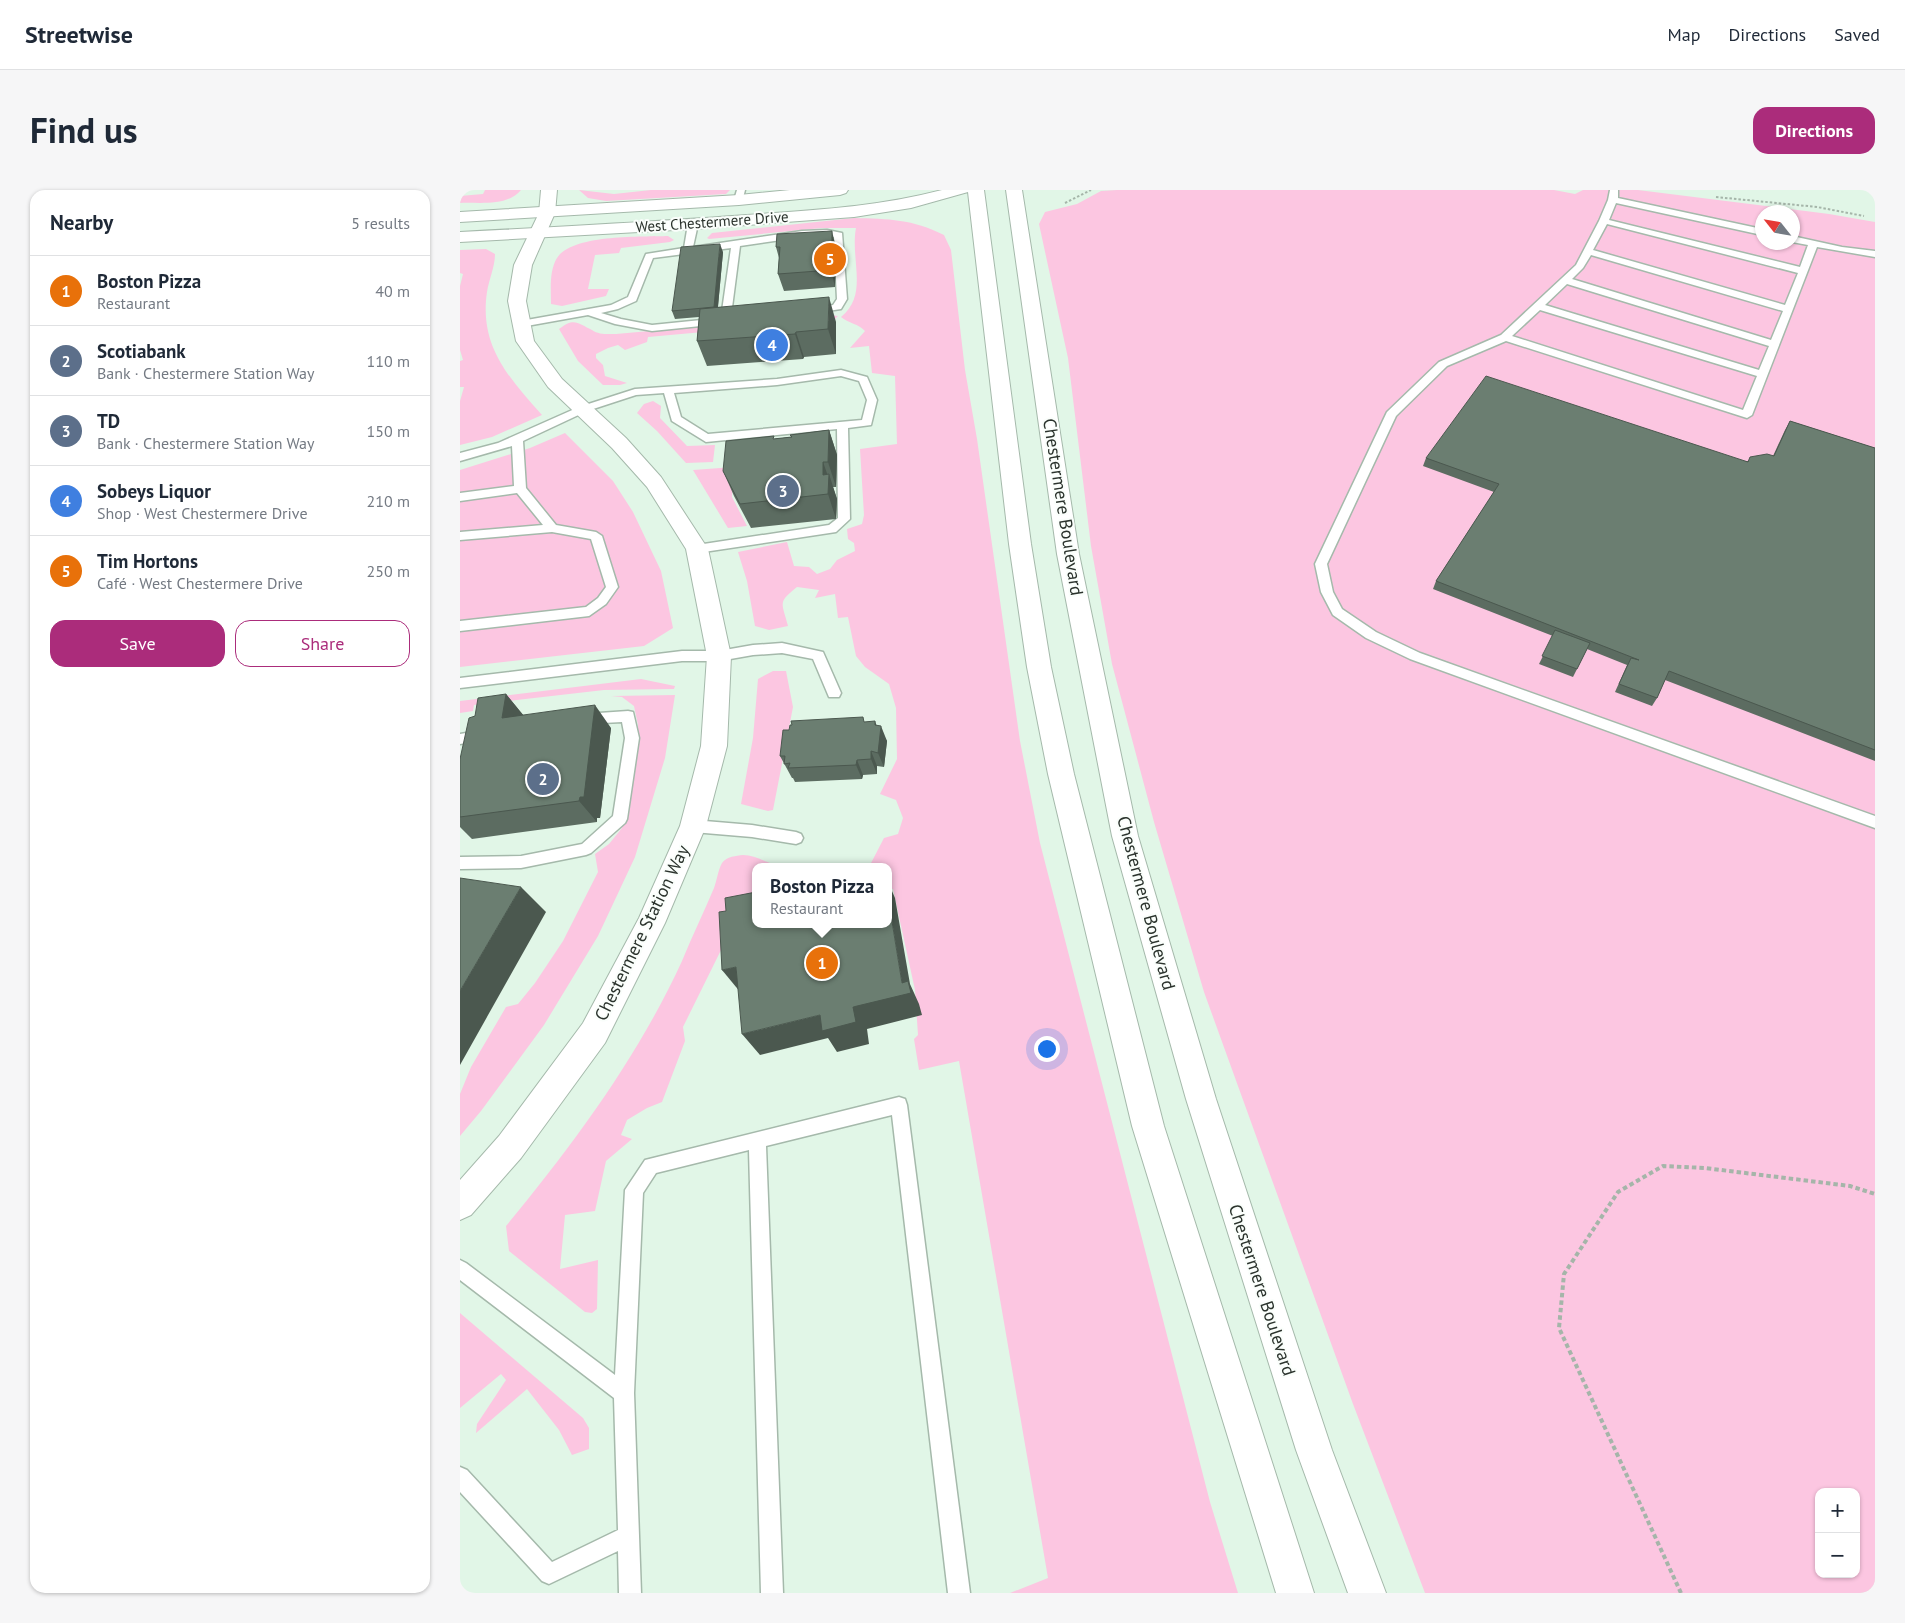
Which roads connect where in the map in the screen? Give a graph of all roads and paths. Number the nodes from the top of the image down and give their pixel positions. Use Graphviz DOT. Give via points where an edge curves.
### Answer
graph roads {
  1 [pos="549,190"];
  2 [pos="840,190"];
  3 [pos="961,190"];
  4 [pos="976,190"];
  5 [pos="1014,190"];
  6 [pos="1091,190"];
  7 [pos="740,195"];
  8 [pos="1614,195"];
  9 [pos="1712,196"];
  10 [pos="1065,203"];
  11 [pos="1864,216"];
  12 [pos="460,217"];
  13 [pos="1604,221"];
  14 [pos="543,223"];
  15 [pos="694,224"];
  16 [pos="1755,230"];
  17 [pos="460,237"];
  18 [pos="1800,240"];
  19 [pos="1814,243"];
  20 [pos="736,244"];
  21 [pos="688,250"];
  22 [pos="1586,251"];
  23 [pos="1875,254"];
  24 [pos="1803,271"];
  25 [pos="1565,280"];
  26 [pos="1538,306"];
  27 [pos="1788,308"];
  28 [pos="589,312"];
  29 [pos="804,313"];
  30 [pos="521,324"];
  31 [pos="1505,337"];
  32 [pos="1774,344"];
  33 [pos="1763,374"];
  34 [pos="668,390"];
  35 [pos="583,409"];
  36 [pos="842,427"];
  37 [pos="517,440"];
  38 [pos="460,457"];
  39 [pos="520,489"];
  40 [pos="460,497"];
  41 [pos="552,528"];
  42 [pos="460,536"];
  43 [pos="697,549"];
  44 [pos="460,626"];
  45 [pos="719,656"];
  46 [pos="460,683"];
  47 [pos="834,693"];
  48 [pos="571,721"];
  49 [pos="497,733"];
  50 [pos="460,739"];
  51 [pos="1875,822"];
  52 [pos="693,826"];
  53 [pos="796,838"];
  54 [pos="460,863"];
  55 [pos="757,1140"];
  56 [pos="1875,1194"];
  57 [pos="460,1204"];
  58 [pos="460,1269"];
  59 [pos="624,1393"];
  60 [pos="460,1477"];
  61 [pos="628,1536"];
  62 [pos="630,1593"];
  63 [pos="772,1593"];
  64 [pos="959,1593"];
  65 [pos="1295,1593"];
  66 [pos="1367,1593"];
  67 [pos="1680,1593"];
  1 -- 14 [label="main road, Chestermere Station Way"];
  2 -- 7 [label="main road, West Chestermere Drive"];
  3 -- 15 [label="main road, West Chestermere Drive" via="911,203 854,212"];
  4 -- 65 [label="main road" via="1020,544 1039,667 1061,774 1148,1126"];
  5 -- 66 [label="main road, Chestermere Boulevard" via="1068,554 1125,836 1204,1108 1314,1450"];
  6 -- 10 [label="path"];
  7 -- 14 [label="main road, West Chestermere Drive"];
  8 -- 13 [label="lane"];
  8 -- 16 [label="lane"];
  9 -- 11 [label="path" via="1817,207"];
  12 -- 14 [label="main road, West Chestermere Drive"];
  13 -- 22 [label="lane"];
  13 -- 24 [label="lane"];
  14 -- 15 [label="main road, West Chestermere Drive"];
  14 -- 17 [label="main road, West Chestermere Drive"];
  14 -- 30 [label="main road, Chestermere Station Way" via="524,265 518,292"];
  15 -- 21 [label="lane"];
  18 -- 19 [label="lane"];
  19 -- 23 [label="lane"];
  19 -- 24 [label="lane"];
  20 -- 21 [label="lane"];
  20 -- 28 [label="lane" via="731,321 652,328"];
  20 -- 29 [label="lane" via="829,233 839,235 842,299 837,307"];
  21 -- 28 [label="lane" via="649,256 632,299"];
  22 -- 25 [label="lane" via="1580,266"];
  22 -- 27 [label="lane"];
  24 -- 27 [label="lane"];
  25 -- 26 [label="lane"];
  25 -- 32 [label="lane"];
  26 -- 31 [label="lane"];
  26 -- 33 [label="lane"];
  27 -- 32 [label="lane"];
  28 -- 30 [label="lane"];
  30 -- 35 [label="main road, Chestermere Station Way" via="524,341 555,383"];
  31 -- 33 [label="lane" via="1747,415"];
  31 -- 51 [label="lane" via="1443,364 1391,414 1321,564 1327,592 1337,612 1371,635 1415,656"];
  32 -- 33 [label="lane"];
  34 -- 35 [label="lane" via="636,392"];
  34 -- 36 [label="lane" via="676,419 706,438"];
  34 -- 36 [label="lane" via="777,382 841,373 863,379 872,400 868,423"];
  35 -- 37 [label="lane"];
  35 -- 43 [label="main road, Chestermere Station Way" via="654,482"];
  36 -- 43 [label="lane" via="844,519 832,529"];
  37 -- 38 [label="lane"];
  37 -- 39 [label="lane"];
  39 -- 40 [label="lane"];
  39 -- 41 [label="lane"];
  41 -- 42 [label="lane"];
  41 -- 44 [label="lane" via="596,536 612,587 602,601 589,611"];
  43 -- 45 [label="main road, Chestermere Station Way"];
  45 -- 46 [label="lane" via="682,656"];
  45 -- 47 [label="lane" via="782,648 818,655"];
  45 -- 52 [label="main road, Chestermere Station Way" via="714,746"];
  48 -- 54 [label="lane" via="628,716 632,738 620,819 586,849 521,862"];
  49 -- 50 [label="lane"];
  52 -- 53 [label="lane"];
  52 -- 57 [label="main road, Chestermere Station Way" via="651,923 594,1033 510,1147"];
  55 -- 59 [label="lane" via="651,1166 634,1190"];
  55 -- 63 [label="lane"];
  55 -- 64 [label="lane" via="898,1105"];
  56 -- 67 [label="path" via="1831,1183 1663,1166 1618,1192 1564,1274 1559,1328"];
  58 -- 59 [label="lane"];
  59 -- 61 [label="lane"];
  60 -- 61 [label="lane" via="548,1574"];
  61 -- 62 [label="lane"];
}
